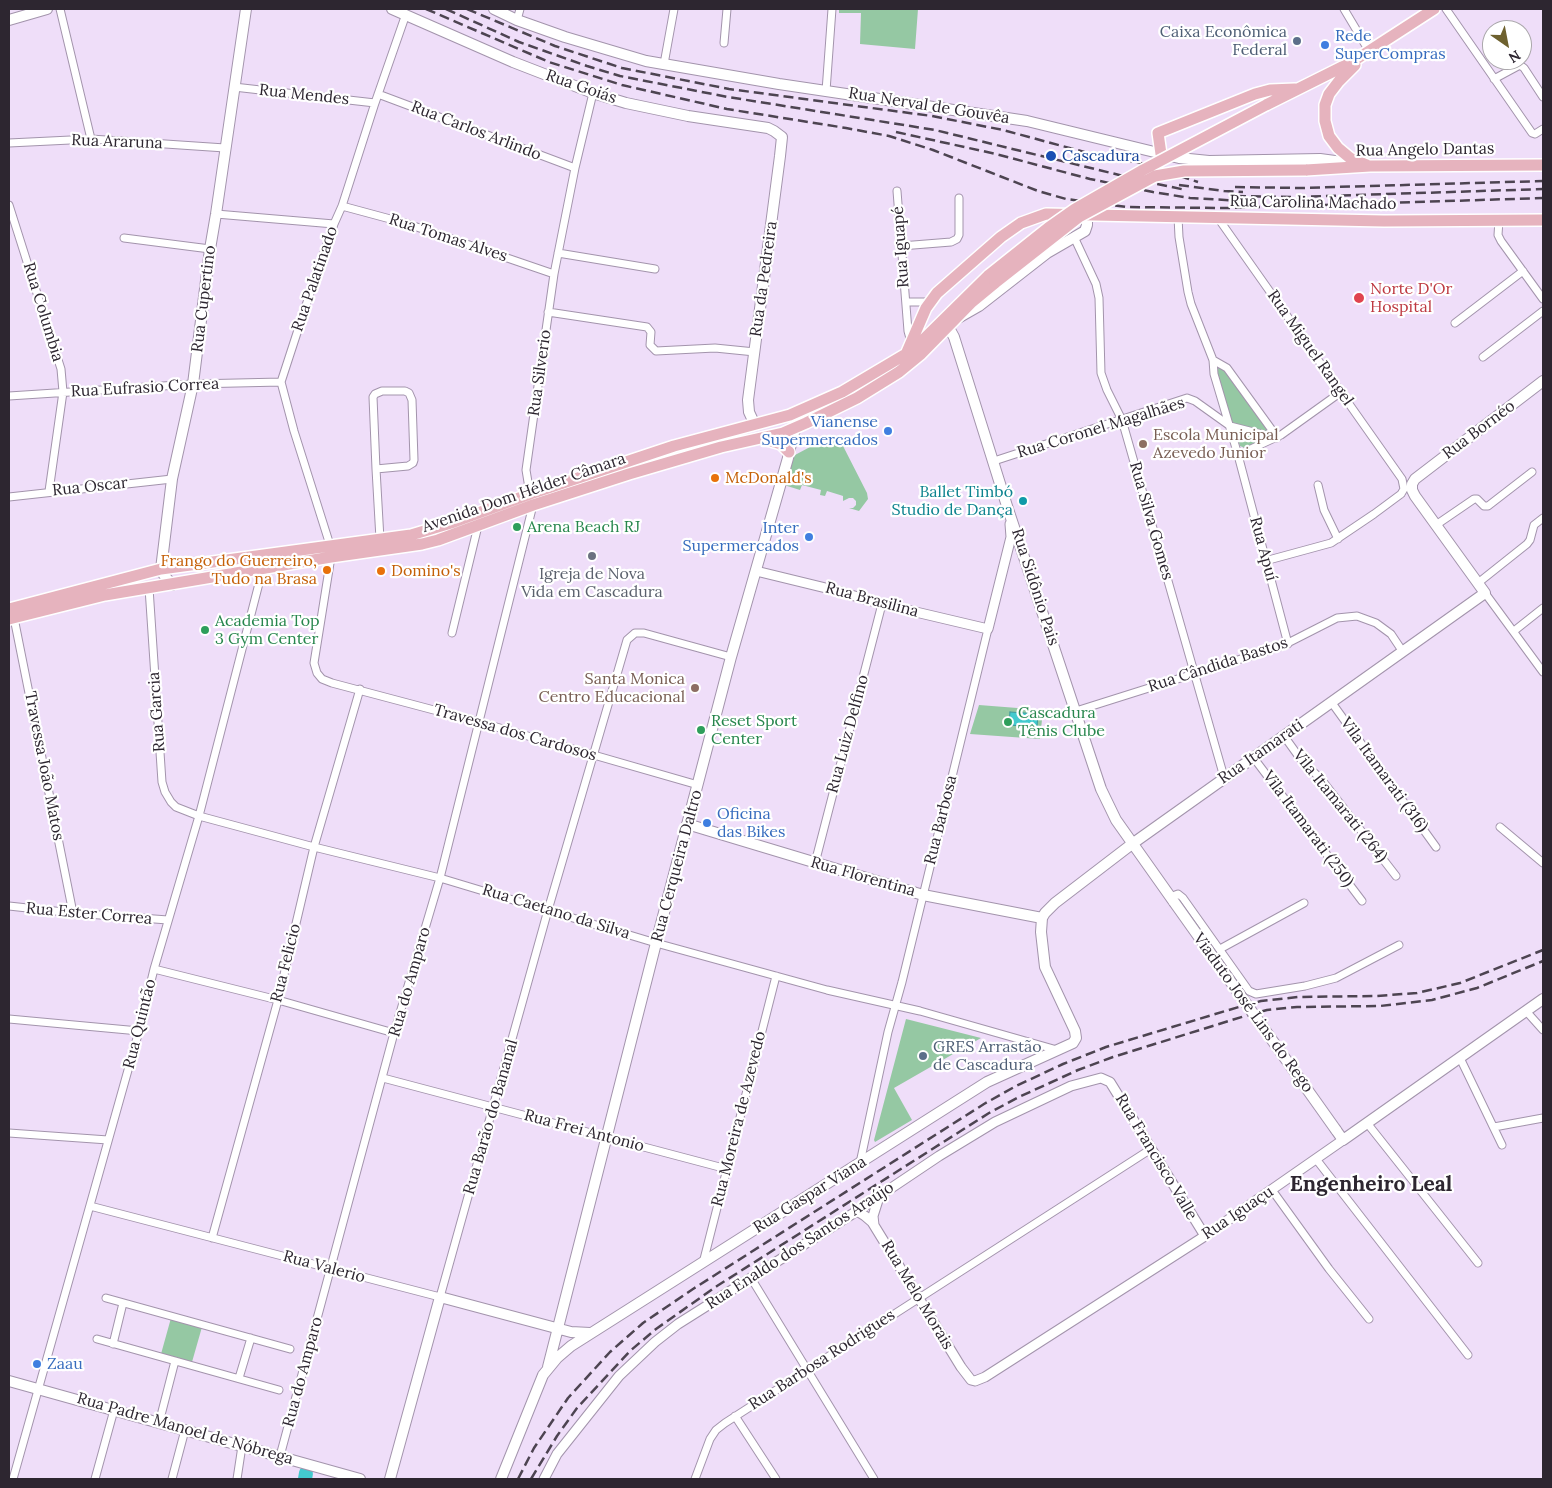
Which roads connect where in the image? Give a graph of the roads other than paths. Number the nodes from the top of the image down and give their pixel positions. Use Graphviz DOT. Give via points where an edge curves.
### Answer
graph roads {
  1 [pos="47,9"];
  2 [pos="60,9"];
  3 [pos="246,9"];
  4 [pos="392,9"];
  5 [pos="494,9"];
  6 [pos="520,9"];
  7 [pos="674,9"];
  8 [pos="727,9"];
  9 [pos="832,9"];
  10 [pos="1344,9"];
  11 [pos="1434,9"];
  12 [pos="1446,9"];
  13 [pos="406,14"];
  14 [pos="9,20"];
  15 [pos="516,20"];
  16 [pos="724,43"];
  17 [pos="1369,51"];
  18 [pos="664,64"];
  19 [pos="1494,79"];
  20 [pos="234,87"];
  21 [pos="1296,89"];
  22 [pos="826,91"];
  23 [pos="593,93"];
  24 [pos="378,94"];
  25 [pos="1543,97"];
  26 [pos="375,103"];
  27 [pos="1543,129"];
  28 [pos="778,134"];
  29 [pos="91,139"];
  30 [pos="9,143"];
  31 [pos="225,148"];
  32 [pos="1161,154"];
  33 [pos="1543,165"];
  34 [pos="1370,166"];
  35 [pos="575,168"];
  36 [pos="897,191"];
  37 [pos="959,198"];
  38 [pos="9,205"];
  39 [pos="342,206"];
  40 [pos="216,214"];
  41 [pos="1083,214"];
  42 [pos="1178,217"];
  43 [pos="1218,218"];
  44 [pos="1499,220"];
  45 [pos="1543,220"];
  46 [pos="334,224"];
  47 [pos="1074,237"];
  48 [pos="124,238"];
  49 [pos="901,246"];
  50 [pos="210,249"];
  51 [pos="558,253"];
  52 [pos="655,269"];
  53 [pos="1523,272"];
  54 [pos="554,274"];
  55 [pos="992,279"];
  56 [pos="1543,299"];
  57 [pos="906,302"];
  58 [pos="930,302"];
  59 [pos="1543,311"];
  60 [pos="548,312"];
  61 [pos="951,323"];
  62 [pos="1455,323"];
  63 [pos="911,342"];
  64 [pos="754,352"];
  65 [pos="906,354"];
  66 [pos="1483,357"];
  67 [pos="1213,360"];
  68 [pos="1543,381"];
  69 [pos="281,382"];
  70 [pos="193,384"];
  71 [pos="63,392"];
  72 [pos="1341,392"];
  73 [pos="9,396"];
  74 [pos="807,408"];
  75 [pos="1122,420"];
  76 [pos="755,425"];
  77 [pos="1230,426"];
  78 [pos="795,428"];
  79 [pos="762,438"];
  80 [pos="1277,438"];
  81 [pos="789,452"];
  82 [pos="1238,455"];
  83 [pos="994,461"];
  84 [pos="376,469"];
  85 [pos="1532,472"];
  86 [pos="172,479"];
  87 [pos="1402,479"];
  88 [pos="1415,479"];
  89 [pos="1318,484"];
  90 [pos="49,491"];
  91 [pos="1401,494"];
  92 [pos="1415,496"];
  93 [pos="9,497"];
  94 [pos="532,500"];
  95 [pos="1008,506"];
  96 [pos="1543,518"];
  97 [pos="1436,524"];
  98 [pos="478,526"];
  99 [pos="380,539"];
  100 [pos="1338,539"];
  101 [pos="331,551"];
  102 [pos="1265,561"];
  103 [pos="263,568"];
  104 [pos="161,569"];
  105 [pos="756,571"];
  106 [pos="1478,583"];
  107 [pos="172,585"];
  108 [pos="149,588"];
  109 [pos="1486,594"];
  110 [pos="882,604"];
  111 [pos="1543,609"];
  112 [pos="10,615"];
  113 [pos="988,629"];
  114 [pos="1514,631"];
  115 [pos="452,633"];
  116 [pos="1288,644"];
  117 [pos="1403,652"];
  118 [pos="731,658"];
  119 [pos="1543,672"];
  120 [pos="1195,674"];
  121 [pos="360,689"];
  122 [pos="1332,703"];
  123 [pos="1076,710"];
  124 [pos="479,722"];
  125 [pos="1284,736"];
  126 [pos="593,754"];
  127 [pos="1253,757"];
  128 [pos="1224,777"];
  129 [pos="698,784"];
  130 [pos="199,816"];
  131 [pos="687,824"];
  132 [pos="1500,827"];
  133 [pos="1132,844"];
  134 [pos="314,847"];
  135 [pos="1436,847"];
  136 [pos="815,863"];
  137 [pos="1543,864"];
  138 [pos="1396,876"];
  139 [pos="440,878"];
  140 [pos="923,895"];
  141 [pos="1172,900"];
  142 [pos="1362,901"];
  143 [pos="1304,903"];
  144 [pos="9,906"];
  145 [pos="548,910"];
  146 [pos="73,913"];
  147 [pos="1042,918"];
  148 [pos="168,920"];
  149 [pos="656,943"];
  150 [pos="1399,945"];
  151 [pos="1220,949"];
  152 [pos="154,969"];
  153 [pos="776,976"];
  154 [pos="1543,999"];
  155 [pos="278,1000"];
  156 [pos="896,1005"];
  157 [pos="1526,1011"];
  158 [pos="9,1019"];
  159 [pos="1543,1030"];
  160 [pos="139,1031"];
  161 [pos="394,1033"];
  162 [pos="1057,1050"];
  163 [pos="1460,1058"];
  164 [pos="383,1078"];
  165 [pos="1106,1079"];
  166 [pos="493,1107"];
  167 [pos="1543,1118"];
  168 [pos="1367,1123"];
  169 [pos="1494,1127"];
  170 [pos="9,1133"];
  171 [pos="608,1138"];
  172 [pos="108,1140"];
  173 [pos="1343,1140"];
  174 [pos="1502,1145"];
  175 [pos="1151,1149"];
  176 [pos="1316,1159"];
  177 [pos="860,1164"];
  178 [pos="726,1170"];
  179 [pos="1272,1190"];
  180 [pos="879,1196"];
  181 [pos="90,1206"];
  182 [pos="857,1211"];
  183 [pos="875,1226"];
  184 [pos="1205,1236"];
  185 [pos="212,1238"];
  186 [pos="703,1263"];
  187 [pos="1478,1263"];
  188 [pos="332,1269"];
  189 [pos="751,1278"];
  190 [pos="440,1297"];
  191 [pos="106,1298"];
  192 [pos="919,1298"];
  193 [pos="123,1304"];
  194 [pos="1369,1319"];
  195 [pos="558,1328"];
  196 [pos="591,1333"];
  197 [pos="97,1338"];
  198 [pos="251,1338"];
  199 [pos="113,1344"];
  200 [pos="290,1349"];
  201 [pos="1468,1355"];
  202 [pos="175,1361"];
  203 [pos="548,1368"];
  204 [pos="807,1369"];
  205 [pos="239,1378"];
  206 [pos="9,1381"];
  207 [pos="975,1381"];
  208 [pos="38,1388"];
  209 [pos="279,1390"];
  210 [pos="114,1410"];
  211 [pos="735,1416"];
  212 [pos="159,1423"];
  213 [pos="185,1430"];
  214 [pos="242,1446"];
  215 [pos="280,1456"];
  216 [pos="13,1479"];
  217 [pos="95,1479"];
  218 [pos="172,1479"];
  219 [pos="237,1479"];
  220 [pos="360,1479"];
  221 [pos="390,1479"];
  222 [pos="501,1479"];
  223 [pos="544,1479"];
  224 [pos="695,1479"];
  225 [pos="776,1479"];
  226 [pos="874,1479"];
  1 -- 14 [label="main road"];
  2 -- 29 [label="street"];
  3 -- 20 [label="main road, Rua Cupertino"];
  4 -- 13 [label="main road, Rua Goiás"];
  5 -- 15 [label="main road, Rua Nerval de Gouvêa"];
  6 -- 15 [label="street"];
  7 -- 18 [label="street"];
  8 -- 16 [label="street"];
  9 -- 22 [label="street"];
  10 -- 17 [label="street"];
  11 -- 17 [label="main road"];
  12 -- 19 [label="street"];
  13 -- 23 [label="main road, Rua Goiás" via="513,62"];
  13 -- 24 [label="street, Rua Palatinado"];
  15 -- 18 [label="main road, Rua Nerval de Gouvêa" via="631,57"];
  17 -- 21 [label="main road"];
  17 -- 34 [label="main road" via="1329,94 1324,112 1326,130 1338,148 1350,158"];
  18 -- 22 [label="main road, Rua Nerval de Gouvêa"];
  19 -- 25 [label="street" via="1520,65"];
  19 -- 27 [label="street" via="1532,133"];
  20 -- 26 [label="street, Rua Mendes"];
  20 -- 31 [label="main road, Rua Cupertino"];
  21 -- 32 [label="main road" via="1255,94 1158,133"];
  21 -- 55 [label="main road, bridge" via="1075,209 1048,228"];
  22 -- 32 [label="main road, Rua Nerval de Gouvêa" via="1027,121"];
  23 -- 28 [label="main road, Rua Goiás" via="688,116 768,128"];
  23 -- 35 [label="street, Rua Silverio"];
  24 -- 26 [label="street, Rua Palatinado"];
  24 -- 35 [label="street, Rua Carlos Arlindo"];
  26 -- 39 [label="street, Rua Palatinado"];
  28 -- 64 [label="main road, Rua da Pedreira" via="782,142"];
  29 -- 30 [label="street, Rua Araruna"];
  29 -- 31 [label="street, Rua Araruna"];
  31 -- 40 [label="main road, Rua Cupertino"];
  32 -- 34 [label="main road, Rua Nerval de Gouvêa" via="1209,161 1320,159"];
  33 -- 34 [label="main road, Rua Angelo Dantas"];
  34 -- 55 [label="main road, Rua Angelo Dantas, bridge" via="1184,171 1155,176 1079,217"];
  35 -- 51 [label="street, Rua Silverio"];
  36 -- 49 [label="street, Rua Iguapé"];
  37 -- 49 [label="street" via="957,239"];
  38 -- 71 [label="street, Rua Columbia" via="60,369"];
  39 -- 46 [label="street, Rua Palatinado"];
  39 -- 54 [label="street, Rua Tomas Alves" via="405,223"];
  40 -- 46 [label="street"];
  40 -- 50 [label="main road, Rua Cupertino"];
  41 -- 42 [label="main road, Rua Carolina Machado"];
  41 -- 47 [label="main road, Avenida Dom Hélder Câmara" via="1087,219 1087,229"];
  41 -- 58 [label="main road" via="1046,214 1021,223 1001,237"];
  42 -- 43 [label="main road, Rua Carolina Machado"];
  42 -- 67 [label="street, Rua Apuí" via="1188,292"];
  43 -- 44 [label="main road, Rua Carolina Machado"];
  43 -- 72 [label="street, Rua Miguel Rangel"];
  44 -- 45 [label="main road, Rua Carolina Machado"];
  44 -- 53 [label="street" via="1498,235"];
  46 -- 69 [label="street, Rua Palatinado"];
  47 -- 61 [label="main road, Avenida Dom Hélder Câmara"];
  47 -- 75 [label="street, Rua Silva Gomes" via="1096,284 1100,310 1101,373"];
  48 -- 50 [label="street"];
  49 -- 57 [label="street, Rua Iguapé"];
  50 -- 70 [label="main road, Rua Cupertino"];
  51 -- 52 [label="street"];
  51 -- 54 [label="street, Rua Silverio"];
  53 -- 56 [label="street"];
  53 -- 62 [label="street"];
  54 -- 60 [label="street, Rua Silverio"];
  55 -- 61 [label="main road, Avenida Dom Hélder Câmara"];
  55 -- 65 [label="main road, Avenida Dom Hélder Câmara"];
  57 -- 58 [label="street, Rua Iguapé"];
  57 -- 63 [label="street, Rua Iguapé"];
  58 -- 63 [label="main road"];
  59 -- 66 [label="street"];
  60 -- 64 [label="street" via="647,327 651,332 651,348 656,351 714,348"];
  60 -- 94 [label="street, Rua Silverio" via="526,470"];
  61 -- 78 [label="main road, Avenida Dom Hélder Câmara" via="899,372 857,398"];
  61 -- 83 [label="main road, Rua Sidônio Pais"];
  63 -- 65 [label="main road"];
  64 -- 76 [label="main road, Rua da Pedreira" via="748,408"];
  65 -- 74 [label="main road, Avenida Dom Hélder Câmara" via="842,392"];
  67 -- 77 [label="street, Rua Apuí" via="1214,374"];
  67 -- 80 [label="street" via="1227,368"];
  68 -- 88 [label="main road, Rua Bornéo"];
  69 -- 70 [label="street, Rua Eufrasio Correa"];
  69 -- 101 [label="street"];
  70 -- 71 [label="street, Rua Eufrasio Correa"];
  70 -- 86 [label="main road, Rua Cupertino"];
  71 -- 73 [label="street, Rua Eufrasio Correa"];
  71 -- 90 [label="street, Rua Columbia"];
  72 -- 80 [label="street"];
  72 -- 87 [label="street, Rua Miguel Rangel"];
  74 -- 76 [label="main road, Avenida Dom Hélder Câmara"];
  74 -- 78 [label="main road, Rua Cerqueira Daltro"];
  75 -- 77 [label="street, Rua Coronel Magalhães" via="1187,398"];
  75 -- 83 [label="street, Rua Coronel Magalhães"];
  75 -- 120 [label="street, Rua Silva Gomes"];
  76 -- 94 [label="main road, Avenida Dom Hélder Câmara" via="674,446"];
  77 -- 80 [label="street"];
  77 -- 82 [label="street, Rua Apuí"];
  78 -- 79 [label="main road, Avenida Dom Hélder Câmara"];
  78 -- 81 [label="main road, Rua Cerqueira Daltro"];
  79 -- 81 [label="main road" via="781,444"];
  79 -- 94 [label="main road, Avenida Dom Hélder Câmara"];
  80 -- 82 [label="street"];
  81 -- 105 [label="main road, Rua Cerqueira Daltro"];
  82 -- 102 [label="street, Rua Apuí"];
  83 -- 95 [label="main road, Rua Sidônio Pais"];
  84 -- 84 [label="street" via="413,463 412,400 405,391 374,394"];
  84 -- 99 [label="street"];
  85 -- 97 [label="street" via="1488,506 1474,499"];
  86 -- 90 [label="street, Rua Oscar"];
  86 -- 104 [label="main road, Rua Cupertino"];
  87 -- 88 [label="street"];
  87 -- 91 [label="street" via="1404,489"];
  88 -- 92 [label="main road" via="1412,487"];
  89 -- 100 [label="street" via="1324,510"];
  90 -- 93 [label="street, Rua Oscar"];
  91 -- 92 [label="street"];
  91 -- 100 [label="street"];
  92 -- 97 [label="main road"];
  94 -- 98 [label="main road, Avenida Dom Hélder Câmara"];
  94 -- 99 [label="main road, Avenida Dom Hélder Câmara" via="411,535"];
  94 -- 124 [label="street, Rua do Amparo"];
  95 -- 113 [label="street, Rua Barbosa" via="1011,537"];
  95 -- 123 [label="main road, Rua Sidônio Pais"];
  96 -- 106 [label="street" via="1534,525 1527,544"];
  97 -- 106 [label="main road"];
  98 -- 101 [label="main road, Avenida Dom Hélder Câmara" via="422,544"];
  98 -- 115 [label="street"];
  99 -- 101 [label="main road, Avenida Dom Hélder Câmara"];
  100 -- 102 [label="street" via="1327,545"];
  101 -- 103 [label="main road, Avenida Dom Hélder Câmara"];
  101 -- 104 [label="main road, Avenida Dom Hélder Câmara"];
  101 -- 121 [label="street, Travessa dos Cardosos" via="314,663 322,679"];
  102 -- 116 [label="street, Rua Apuí"];
  103 -- 107 [label="main road, Avenida Dom Hélder Câmara"];
  103 -- 130 [label="street, Rua Quintão"];
  104 -- 107 [label="main road"];
  104 -- 112 [label="main road, Avenida Dom Hélder Câmara"];
  105 -- 110 [label="street, Rua Brasilina"];
  105 -- 118 [label="main road, Rua Cerqueira Daltro"];
  106 -- 109 [label="main road"];
  107 -- 108 [label="main road, Avenida Dom Hélder Câmara"];
  108 -- 112 [label="main road, Avenida Dom Hélder Câmara"];
  108 -- 130 [label="street, Rua Garcia" via="162,782 170,802"];
  109 -- 114 [label="street"];
  109 -- 117 [label="main road, Rua Itamarati"];
  110 -- 113 [label="street, Rua Brasilina"];
  110 -- 136 [label="street, Rua Luiz Delfino"];
  111 -- 114 [label="street"];
  112 -- 146 [label="street, Travessa João Matos"];
  113 -- 140 [label="street, Rua Barbosa"];
  114 -- 119 [label="street"];
  116 -- 117 [label="street, Rua Cândida Bastos" via="1328,621 1357,616 1386,629"];
  116 -- 120 [label="street, Rua Cândida Bastos"];
  117 -- 122 [label="main road, Rua Itamarati"];
  118 -- 126 [label="street, Rua Barão do Bananal" via="649,634 640,632 632,635 626,644"];
  118 -- 129 [label="main road, Rua Cerqueira Daltro"];
  120 -- 123 [label="street, Rua Cândida Bastos"];
  120 -- 128 [label="street, Rua Silva Gomes"];
  121 -- 124 [label="street, Travessa dos Cardosos"];
  121 -- 134 [label="street, Rua Felicio"];
  122 -- 125 [label="main road, Rua Itamarati"];
  122 -- 135 [label="street, Vila Itamarati (316)"];
  123 -- 133 [label="main road, Rua Sidônio Pais" via="1101,789"];
  124 -- 126 [label="street, Travessa dos Cardosos"];
  124 -- 139 [label="street, Rua do Amparo"];
  125 -- 127 [label="main road, Rua Itamarati"];
  125 -- 138 [label="street, Vila Itamarati (264)" via="1302,761 1322,779"];
  126 -- 129 [label="street, Travessa dos Cardosos"];
  126 -- 145 [label="street, Rua Barão do Bananal"];
  127 -- 128 [label="main road, Rua Itamarati"];
  127 -- 142 [label="street, Vila Itamarati (250)"];
  128 -- 133 [label="main road, Rua Itamarati"];
  129 -- 131 [label="main road, Rua Cerqueira Daltro"];
  130 -- 134 [label="street, Rua Caetano da Silva"];
  130 -- 148 [label="street, Rua Quintão"];
  131 -- 136 [label="main road, Rua Florentina"];
  131 -- 149 [label="main road, Rua Cerqueira Daltro"];
  132 -- 137 [label="street"];
  133 -- 141 [label="main road, Viaduto José Lins do Rego"];
  133 -- 147 [label="main road, Rua Itamarati" via="1048,909"];
  134 -- 139 [label="street, Rua Caetano da Silva"];
  134 -- 155 [label="street, Rua Felicio"];
  136 -- 140 [label="main road, Rua Florentina"];
  139 -- 145 [label="street, Rua Caetano da Silva"];
  139 -- 161 [label="street, Rua do Amparo"];
  140 -- 147 [label="main road, Rua Florentina"];
  140 -- 156 [label="street, Rua Barbosa"];
  141 -- 151 [label="street" via="1176,894 1181,896"];
  141 -- 173 [label="main road, Viaduto José Lins do Rego, bridge"];
  143 -- 151 [label="street"];
  144 -- 146 [label="street, Rua Ester Correa"];
  145 -- 149 [label="street, Rua Caetano da Silva"];
  145 -- 166 [label="street, Rua Barão do Bananal"];
  146 -- 148 [label="street, Rua Ester Correa"];
  147 -- 162 [label="main road, Rua Gaspar Viana" via="1041,944 1045,967 1076,1035 1073,1043"];
  148 -- 152 [label="street, Rua Quintão"];
  149 -- 153 [label="street, Rua Caetano da Silva"];
  149 -- 171 [label="main road, Rua Cerqueira Daltro"];
  150 -- 151 [label="street" via="1326,981 1256,994 1249,991"];
  152 -- 155 [label="street"];
  152 -- 160 [label="street, Rua Quintão"];
  153 -- 156 [label="street, Rua Caetano da Silva"];
  153 -- 178 [label="street, Rua Moreira de Azevedo"];
  154 -- 157 [label="main road, Rua Iguaçu"];
  155 -- 161 [label="street"];
  155 -- 185 [label="street, Rua Felicio"];
  156 -- 162 [label="street, Rua Caetano da Silva"];
  156 -- 177 [label="street, Rua Barbosa"];
  157 -- 159 [label="street"];
  157 -- 163 [label="main road, Rua Iguaçu"];
  158 -- 160 [label="street"];
  160 -- 172 [label="street, Rua Quintão"];
  161 -- 164 [label="street, Rua do Amparo"];
  162 -- 177 [label="main road, Rua Gaspar Viana" via="987,1082"];
  163 -- 168 [label="main road, Rua Iguaçu"];
  163 -- 169 [label="street"];
  164 -- 166 [label="street, Rua Frei Antonio"];
  164 -- 188 [label="street, Rua do Amparo"];
  165 -- 175 [label="street, Rua Francisco Valle"];
  165 -- 180 [label="street, Rua Enaldo dos Santos Araújo" via="1071,1086 995,1122"];
  166 -- 171 [label="street, Rua Frei Antonio"];
  166 -- 190 [label="street, Rua Barão do Bananal"];
  167 -- 169 [label="street"];
  168 -- 173 [label="main road, Rua Iguaçu"];
  168 -- 187 [label="street"];
  169 -- 174 [label="street"];
  170 -- 172 [label="street"];
  171 -- 178 [label="street, Rua Frei Antonio"];
  171 -- 195 [label="main road, Rua Cerqueira Daltro"];
  172 -- 181 [label="street, Rua Quintão"];
  173 -- 176 [label="street, Rua Iguaçu"];
  175 -- 184 [label="street, Rua Francisco Valle"];
  175 -- 192 [label="street, Rua Barbosa Rodrigues"];
  176 -- 179 [label="street, Rua Iguaçu"];
  176 -- 201 [label="street"];
  177 -- 186 [label="main road, Rua Gaspar Viana"];
  178 -- 186 [label="street, Rua Moreira de Azevedo"];
  179 -- 184 [label="street, Rua Iguaçu"];
  179 -- 194 [label="street"];
  180 -- 182 [label="street, Rua Enaldo dos Santos Araújo"];
  180 -- 183 [label="street" via="873,1216"];
  181 -- 185 [label="street, Rua Valerio"];
  181 -- 208 [label="street, Rua Quintão"];
  182 -- 183 [label="street, Rua Melo Morais"];
  182 -- 189 [label="street, Rua Enaldo dos Santos Araújo"];
  183 -- 192 [label="street, Rua Melo Morais"];
  184 -- 207 [label="street, Rua Iguaçu"];
  185 -- 188 [label="street, Rua Valerio"];
  186 -- 196 [label="main road, Rua Gaspar Viana"];
  188 -- 190 [label="street, Rua Valerio"];
  188 -- 215 [label="street, Rua do Amparo"];
  189 -- 204 [label="street"];
  189 -- 223 [label="street, Rua Enaldo dos Santos Araújo" via="678,1324 619,1376 562,1448"];
  190 -- 195 [label="main road, Rua Valerio"];
  190 -- 221 [label="main road, Rua Barão do Bananal"];
  191 -- 193 [label="street"];
  192 -- 204 [label="street, Rua Barbosa Rodrigues"];
  192 -- 207 [label="street, Rua Melo Morais" via="961,1367"];
  193 -- 198 [label="street"];
  193 -- 199 [label="street"];
  195 -- 196 [label="main road" via="578,1334"];
  195 -- 203 [label="main road, Rua Cerqueira Daltro"];
  196 -- 203 [label="main road, Rua Gaspar Viana" via="571,1346"];
  197 -- 199 [label="street"];
  198 -- 200 [label="street"];
  198 -- 205 [label="street"];
  199 -- 202 [label="street"];
  202 -- 205 [label="street"];
  202 -- 212 [label="street"];
  203 -- 222 [label="main road"];
  204 -- 211 [label="street, Rua Barbosa Rodrigues"];
  204 -- 226 [label="street"];
  205 -- 209 [label="street"];
  206 -- 208 [label="main road, Rua Padre Manoel de Nóbrega"];
  208 -- 210 [label="main road, Rua Padre Manoel de Nóbrega"];
  208 -- 216 [label="street, Rua Quintão"];
  210 -- 212 [label="main road, Rua Padre Manoel de Nóbrega"];
  210 -- 217 [label="street"];
  211 -- 224 [label="street, Rua Barbosa Rodrigues" via="716,1430 710,1439"];
  211 -- 225 [label="street"];
  212 -- 213 [label="main road, Rua Padre Manoel de Nóbrega"];
  213 -- 214 [label="main road, Rua Padre Manoel de Nóbrega"];
  213 -- 218 [label="street"];
  214 -- 215 [label="main road, Rua Padre Manoel de Nóbrega"];
  214 -- 219 [label="street"];
  215 -- 220 [label="main road, Rua Padre Manoel de Nóbrega"];
}
